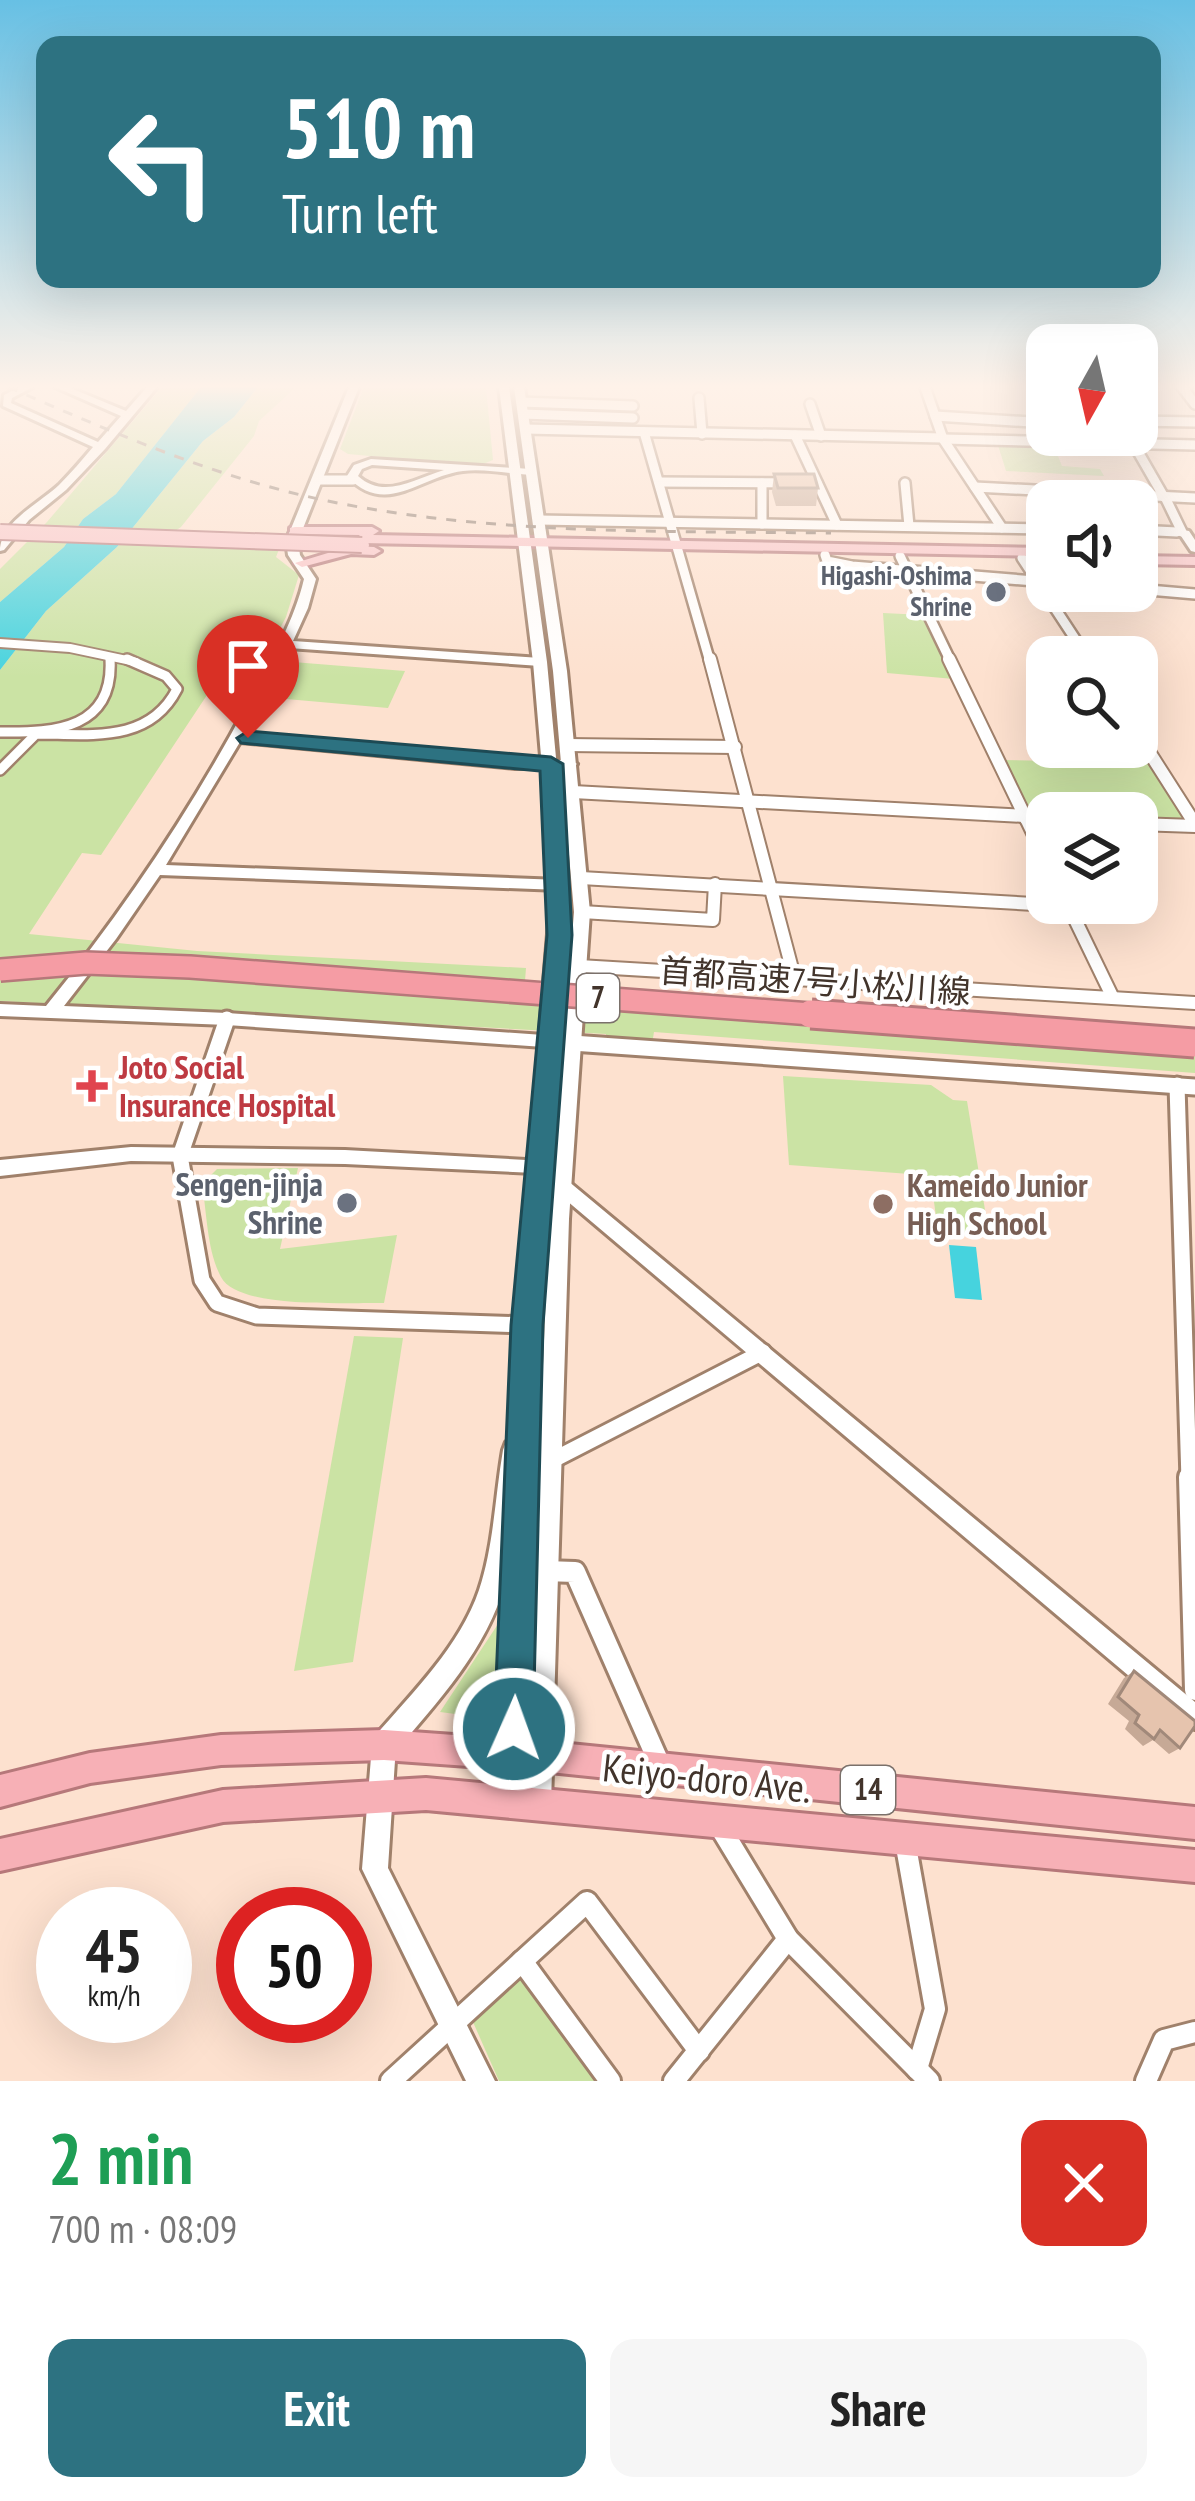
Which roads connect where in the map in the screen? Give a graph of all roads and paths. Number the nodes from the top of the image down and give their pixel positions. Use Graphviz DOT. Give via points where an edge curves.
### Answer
graph roads {
  1 [pos="63,484"];
  2 [pos="67,484"];
  3 [pos="315,484"];
  4 [pos="368,484"];
  5 [pos="419,484"];
  6 [pos="518,484"];
  7 [pos="533,484"];
  8 [pos="660,484"];
  9 [pos="762,484"];
  10 [pos="818,484"];
  11 [pos="904,484"];
  12 [pos="973,484"];
  13 [pos="1157,484"];
  14 [pos="975,487"];
  15 [pos="1164,497"];
  16 [pos="1195,498"];
  17 [pos="1175,513"];
  18 [pos="1195,514"];
  19 [pos="539,520"];
  20 [pos="670,523"];
  21 [pos="762,524"];
  22 [pos="837,525"];
  23 [pos="910,526"];
  24 [pos="1002,528"];
  25 [pos="0,529"];
  26 [pos="1026,529"];
  27 [pos="295,531"];
  28 [pos="1158,531"];
  29 [pos="1180,532"];
  30 [pos="494,547"];
  31 [pos="0,548"];
  32 [pos="534,548"];
  33 [pos="679,550"];
  34 [pos="1026,554"];
  35 [pos="1195,555"];
  36 [pos="1158,556"];
  37 [pos="1022,558"];
  38 [pos="1026,558"];
  39 [pos="0,559"];
  40 [pos="302,563"];
  41 [pos="902,563"];
  42 [pos="1026,563"];
  43 [pos="1026,579"];
  44 [pos="1158,591"];
  45 [pos="1195,594"];
  46 [pos="0,643"];
  47 [pos="284,644"];
  48 [pos="110,657"];
  49 [pos="540,662"];
  50 [pos="236,686"];
  51 [pos="258,696"];
  52 [pos="0,732"];
  53 [pos="36,734"];
  54 [pos="236,737"];
  55 [pos="735,747"];
  56 [pos="563,758"];
  57 [pos="1158,763"];
  58 [pos="0,770"];
  59 [pos="573,792"];
  60 [pos="751,802"];
  61 [pos="1189,806"];
  62 [pos="1025,818"];
  63 [pos="1158,824"];
  64 [pos="1195,825"];
  65 [pos="154,870"];
  66 [pos="571,881"];
  67 [pos="715,884"];
  68 [pos="772,888"];
  69 [pos="1026,902"];
  70 [pos="582,912"];
  71 [pos="1078,924"];
  72 [pos="579,967"];
  73 [pos="0,970"];
  74 [pos="64,971"];
  75 [pos="795,980"];
  76 [pos="0,983"];
  77 [pos="1113,998"];
  78 [pos="1195,1003"];
  79 [pos="0,1010"];
  80 [pos="51,1011"];
  81 [pos="227,1019"];
  82 [pos="549,1041"];
  83 [pos="572,1043"];
  84 [pos="1195,1043"];
  85 [pos="1195,1056"];
  86 [pos="1186,1086"];
  87 [pos="180,1156"];
  88 [pos="538,1166"];
  89 [pos="0,1168"];
  90 [pos="561,1182"];
  91 [pos="1187,1241"];
  92 [pos="527,1325"];
  93 [pos="763,1352"];
  94 [pos="524,1385"];
  95 [pos="548,1462"];
  96 [pos="1191,1465"];
  97 [pos="545,1570"];
  98 [pos="1195,1690"];
  99 [pos="1195,1717"];
  100 [pos="384,1745"];
  101 [pos="526,1755"];
  102 [pos="662,1768"];
  103 [pos="0,1791"];
  104 [pos="380,1794"];
  105 [pos="524,1801"];
  106 [pos="716,1820"];
  107 [pos="1195,1823"];
  108 [pos="905,1841"];
  109 [pos="0,1855"];
  110 [pos="1194,1872"];
  111 [pos="788,1939"];
  112 [pos="523,1961"];
  113 [pos="454,2019"];
  114 [pos="1195,2032"];
  115 [pos="699,2051"];
  116 [pos="923,2075"];
  117 [pos="391,2081"];
  118 [pos="481,2081"];
  119 [pos="610,2081"];
  120 [pos="674,2081"];
  121 [pos="1146,2081"];
  1 -- 31 [label="street"];
  2 -- 39 [label="street"];
  3 -- 27 [label="street"];
  4 -- 5 [label="street" via="398,492"];
  6 -- 32 [label="main road"];
  7 -- 19 [label="main road"];
  8 -- 20 [label="street"];
  9 -- 21 [label="street"];
  10 -- 22 [label="street"];
  11 -- 23 [label="street"];
  12 -- 14 [label="street"];
  13 -- 15 [label="street"];
  14 -- 15 [label="street"];
  14 -- 24 [label="street"];
  15 -- 16 [label="street"];
  15 -- 17 [label="street"];
  17 -- 18 [label="street"];
  17 -- 29 [label="street"];
  19 -- 20 [label="street"];
  19 -- 32 [label="main road"];
  20 -- 21 [label="street"];
  20 -- 33 [label="street"];
  21 -- 22 [label="street"];
  22 -- 23 [label="street"];
  23 -- 24 [label="street"];
  24 -- 26 [label="street"];
  25 -- 30 [label="main road, bridge"];
  27 -- 30 [label="main road" via="438,533"];
  27 -- 40 [label="street" via="291,548"];
  28 -- 29 [label="street"];
  29 -- 35 [label="street"];
  30 -- 32 [label="main road"];
  30 -- 40 [label="main road" via="351,550"];
  32 -- 33 [label="main road"];
  32 -- 49 [label="main road"];
  32 -- 56 [label="main road"];
  33 -- 34 [label="main road" via="848,545"];
  33 -- 41 [label="main road"];
  33 -- 55 [label="street"];
  35 -- 36 [label="main road"];
  37 -- 38 [label="main road"];
  37 -- 41 [label="main road"];
  37 -- 42 [label="street"];
  40 -- 47 [label="street" via="308,586"];
  41 -- 43 [label="street"];
  41 -- 62 [label="street"];
  44 -- 45 [label="street"];
  46 -- 48 [label="street"];
  47 -- 49 [label="street"];
  47 -- 51 [label="street"];
  48 -- 53 [label="street" via="111,686 97,708"];
  48 -- 53 [label="street" via="168,673 177,689 168,711 124,732"];
  49 -- 56 [label="main road"];
  50 -- 51 [label="street" via="232,694"];
  51 -- 54 [label="street"];
  52 -- 53 [label="street"];
  53 -- 58 [label="street"];
  54 -- 56 [label="street"];
  54 -- 65 [label="street"];
  55 -- 56 [label="street"];
  55 -- 60 [label="street"];
  56 -- 59 [label="main road"];
  56 -- 66 [label="main road"];
  57 -- 61 [label="street"];
  59 -- 60 [label="street"];
  59 -- 66 [label="main road"];
  60 -- 62 [label="street"];
  60 -- 68 [label="street"];
  61 -- 64 [label="street"];
  63 -- 64 [label="street"];
  65 -- 66 [label="street"];
  65 -- 80 [label="street"];
  66 -- 67 [label="street"];
  66 -- 70 [label="main road"];
  66 -- 82 [label="main road"];
  67 -- 68 [label="street"];
  67 -- 70 [label="street" via="713,920"];
  68 -- 69 [label="street"];
  68 -- 75 [label="street"];
  70 -- 72 [label="main road"];
  71 -- 77 [label="street"];
  72 -- 75 [label="street"];
  72 -- 83 [label="main road"];
  73 -- 74 [label="street"];
  73 -- 84 [label="highway, 首都高速7号小松川線 / 7, bridge" via="190,967"];
  75 -- 77 [label="street"];
  76 -- 85 [label="highway, 首都高速7号小松川線 / 7" via="184,980"];
  77 -- 78 [label="street"];
  79 -- 80 [label="street"];
  80 -- 81 [label="street"];
  81 -- 82 [label="street"];
  81 -- 87 [label="street"];
  82 -- 83 [label="street"];
  82 -- 88 [label="main road"];
  83 -- 86 [label="street"];
  83 -- 90 [label="main road"];
  86 -- 91 [label="street"];
  87 -- 88 [label="street"];
  87 -- 89 [label="street"];
  87 -- 92 [label="street" via="202,1280 217,1303 257,1316"];
  88 -- 90 [label="street"];
  88 -- 92 [label="main road"];
  90 -- 93 [label="street"];
  90 -- 95 [label="main road"];
  91 -- 96 [label="street"];
  92 -- 94 [label="main road"];
  93 -- 95 [label="street"];
  93 -- 99 [label="street"];
  94 -- 100 [label="main road" via="491,1589 464,1644"];
  94 -- 101 [label="main road"];
  95 -- 97 [label="main road"];
  96 -- 98 [label="street"];
  97 -- 101 [label="main road"];
  97 -- 102 [label="street" via="575,1572"];
  100 -- 101 [label="highway, Keiyo-doro Ave. / 14"];
  100 -- 103 [label="highway, Keiyo-doro Ave. / 14" via="221,1750 90,1768"];
  100 -- 104 [label="street"];
  101 -- 102 [label="highway, Keiyo-doro Ave. / 14"];
  101 -- 105 [label="main road"];
  102 -- 107 [label="highway, Keiyo-doro Ave. / 14"];
  104 -- 105 [label="highway, Keiyo-doro Ave. / 14"];
  104 -- 109 [label="highway, Keiyo-doro Ave. / 14" via="200,1810"];
  104 -- 113 [label="street" via="373,1850 380,1886"];
  105 -- 106 [label="highway, Keiyo-doro Ave. / 14"];
  106 -- 108 [label="highway, Keiyo-doro Ave. / 14"];
  106 -- 111 [label="street"];
  108 -- 110 [label="highway, Keiyo-doro Ave. / 14"];
  108 -- 116 [label="street" via="934,2009"];
  111 -- 115 [label="street"];
  111 -- 116 [label="street"];
  112 -- 113 [label="street"];
  112 -- 115 [label="street" via="587,1902"];
  112 -- 119 [label="street"];
  113 -- 117 [label="street"];
  113 -- 118 [label="street"];
  114 -- 121 [label="street" via="1164,2040"];
  115 -- 120 [label="street"];
}
